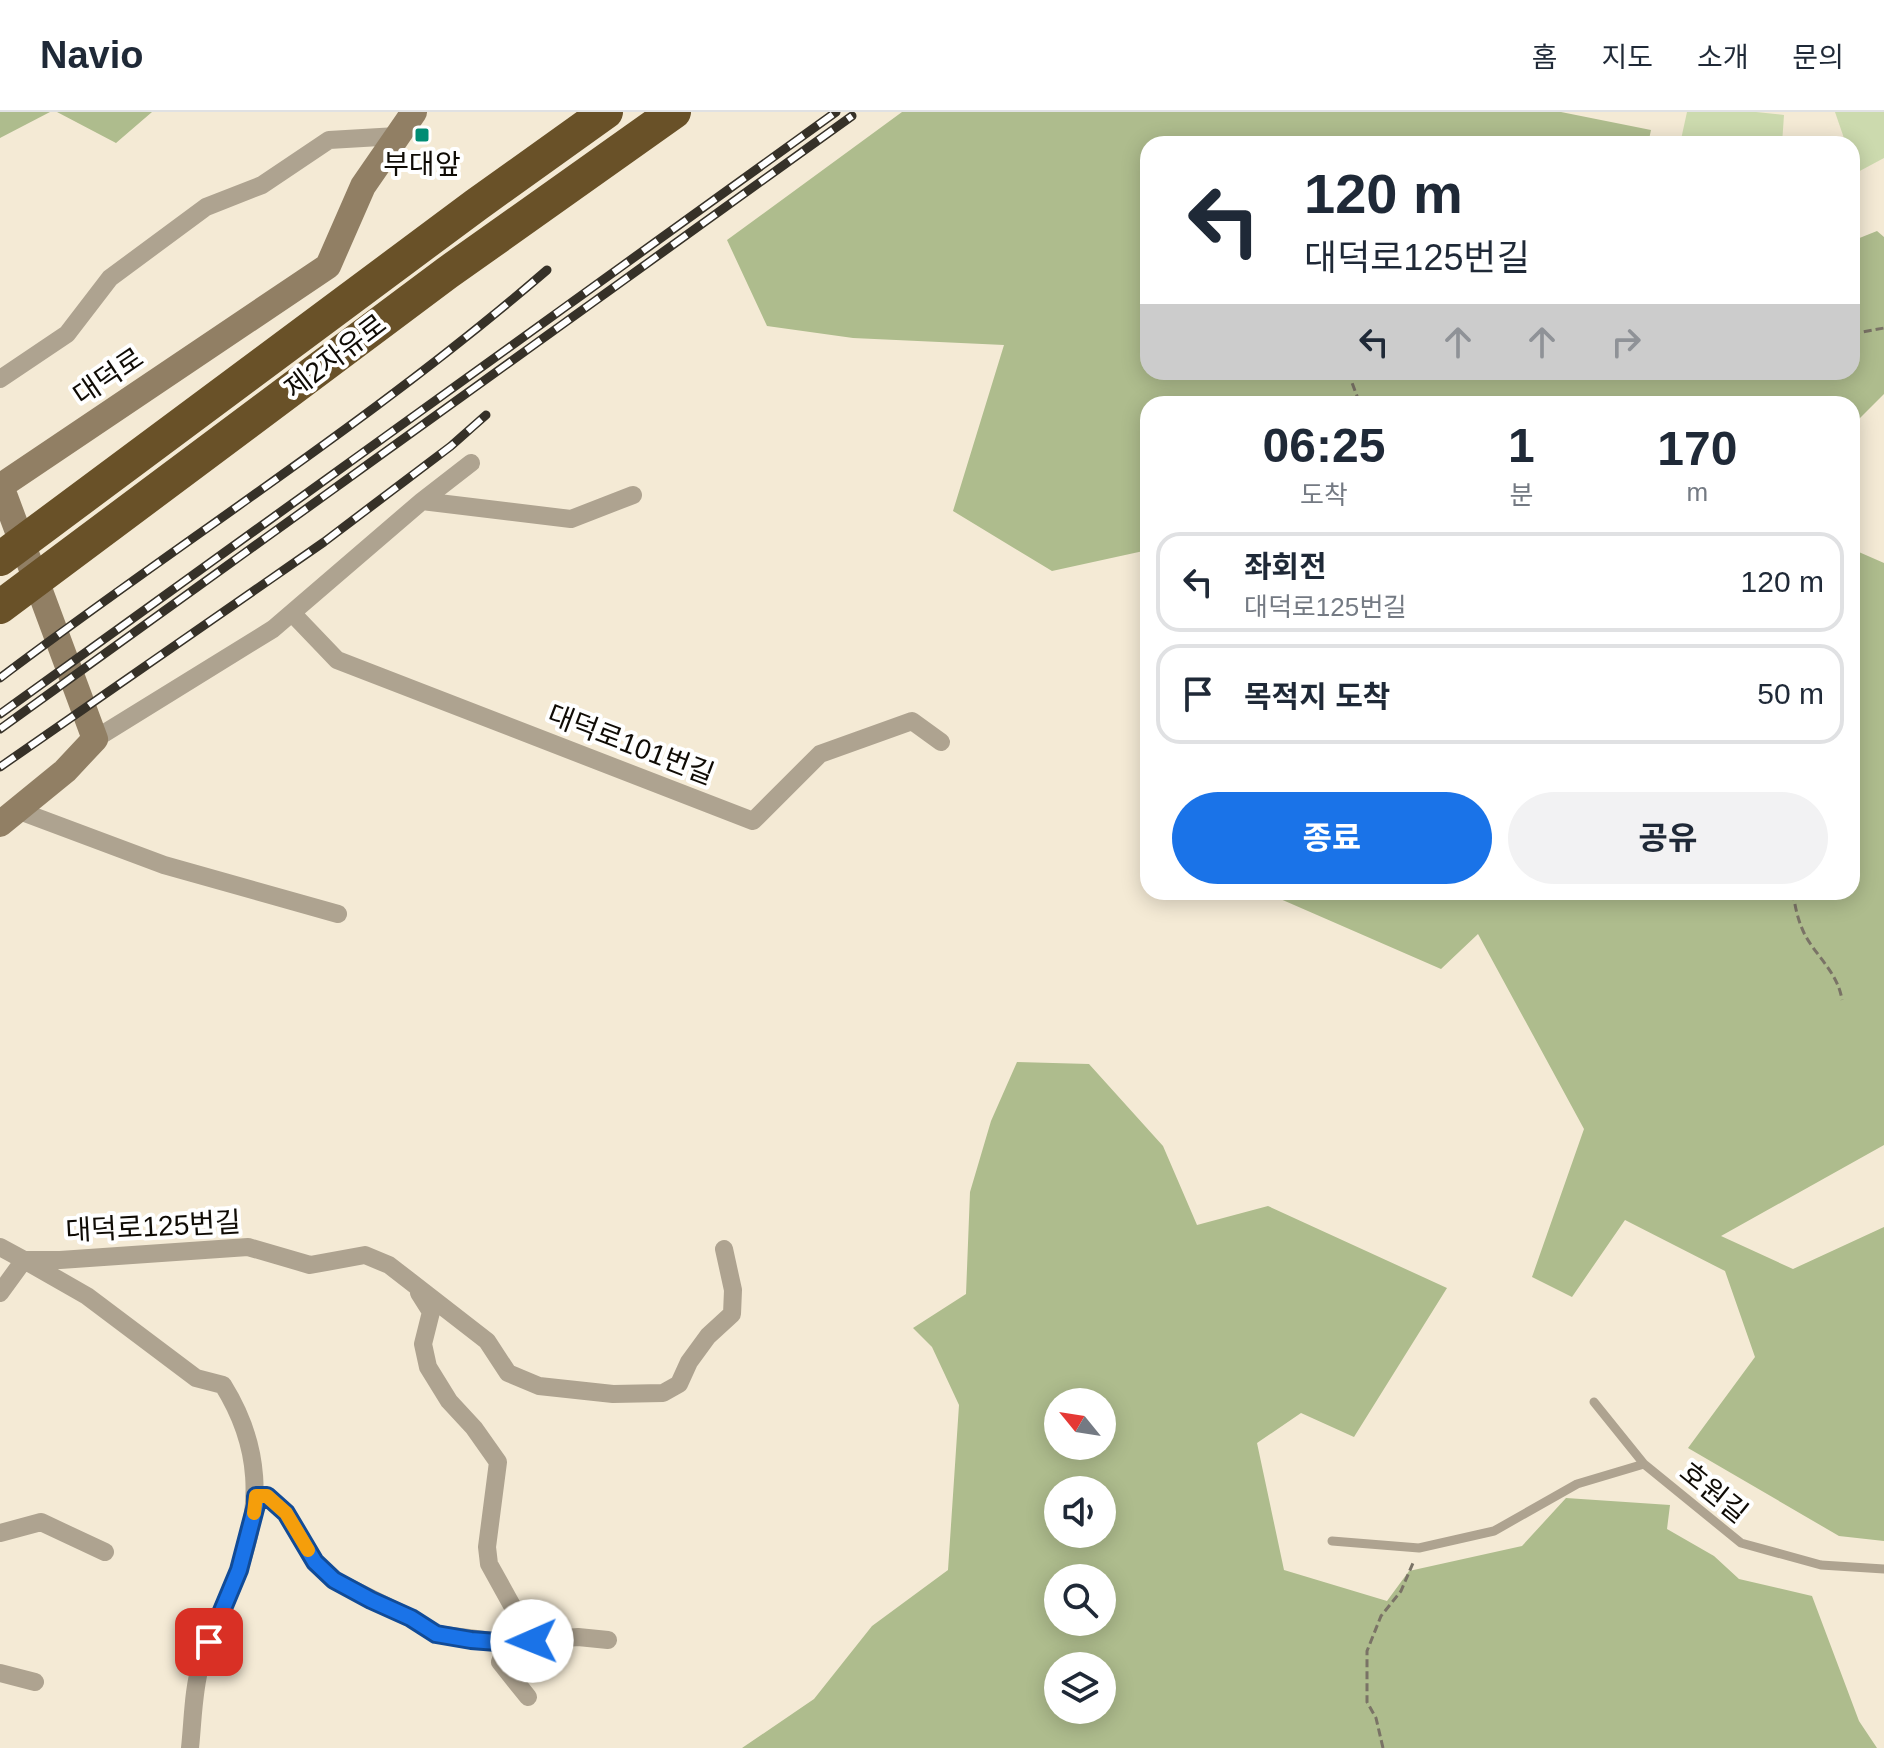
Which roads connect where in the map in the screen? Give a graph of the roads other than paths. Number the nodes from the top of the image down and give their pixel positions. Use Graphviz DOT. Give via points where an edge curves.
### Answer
graph roads {
  1 [pos="414,112"];
  2 [pos="606,112"];
  3 [pos="674,112"];
  4 [pos="397,136"];
  5 [pos="0,379"];
  6 [pos="471,463"];
  7 [pos="1,485"];
  8 [pos="633,495"];
  9 [pos="422,501"];
  10 [pos="0,559"];
  11 [pos="0,607"];
  12 [pos="292,613"];
  13 [pos="95,739"];
  14 [pos="941,742"];
  15 [pos="9,817"];
  16 [pos="338,914"];
  17 [pos="0,1247"];
  18 [pos="724,1249"];
  19 [pos="24,1260"];
  20 [pos="416,1288"];
  21 [pos="0,1293"];
  22 [pos="1594,1402"];
  23 [pos="1644,1464"];
  24 [pos="256,1496"];
  25 [pos="0,1533"];
  26 [pos="1332,1541"];
  27 [pos="105,1552"];
  28 [pos="1884,1569"];
  29 [pos="608,1640"];
  30 [pos="510,1643"];
  31 [pos="0,1673"];
  32 [pos="35,1682"];
  33 [pos="528,1697"];
  34 [pos="190,1748"];
  1 -- 4 [label="street, 대덕로"];
  2 -- 10 [label="highway, 제2자유로"];
  3 -- 11 [label="highway, 제2자유로" via="447,273"];
  4 -- 5 [label="street" via="329,140 262,185 206,207 110,278 67,334"];
  4 -- 7 [label="street, 대덕로" via="363,186 328,266"];
  6 -- 9 [label="street"];
  7 -- 13 [label="street, 대덕로"];
  8 -- 9 [label="street" via="571,519"];
  9 -- 12 [label="street"];
  12 -- 13 [label="street"];
  12 -- 14 [label="street, 대덕로101번길" via="337,660 753,821 820,754 912,721"];
  13 -- 15 [label="street"];
  15 -- 16 [label="street"];
  17 -- 19 [label="street, 대덕로125번길"];
  18 -- 20 [label="street, 대덕로125번길" via="732,1314 708,1336 679,1384 663,1393 539,1386 508,1373 487,1341"];
  19 -- 20 [label="street, 대덕로125번길" via="248,1247 310,1265 365,1255 389,1265"];
  19 -- 21 [label="street"];
  19 -- 24 [label="street, 대덕로125번길" via="87,1296 196,1378 223,1385 239,1410 253,1454"];
  20 -- 30 [label="street" via="431,1312 423,1344 428,1367 498,1462 487,1547 489,1564 515,1611"];
  22 -- 23 [label="lane, 호원길"];
  23 -- 26 [label="lane" via="1577,1484 1494,1531 1419,1548"];
  23 -- 28 [label="lane, 호원길" via="1741,1543 1821,1565"];
  24 -- 30 [label="street" via="267,1496 286,1513 315,1562 334,1580 436,1634"];
  24 -- 34 [label="street, 대덕로125번길" via="239,1570 201,1663"];
  25 -- 27 [label="street" via="41,1522"];
  29 -- 30 [label="street"];
  30 -- 33 [label="street" via="500,1662"];
  31 -- 32 [label="street"];
}
